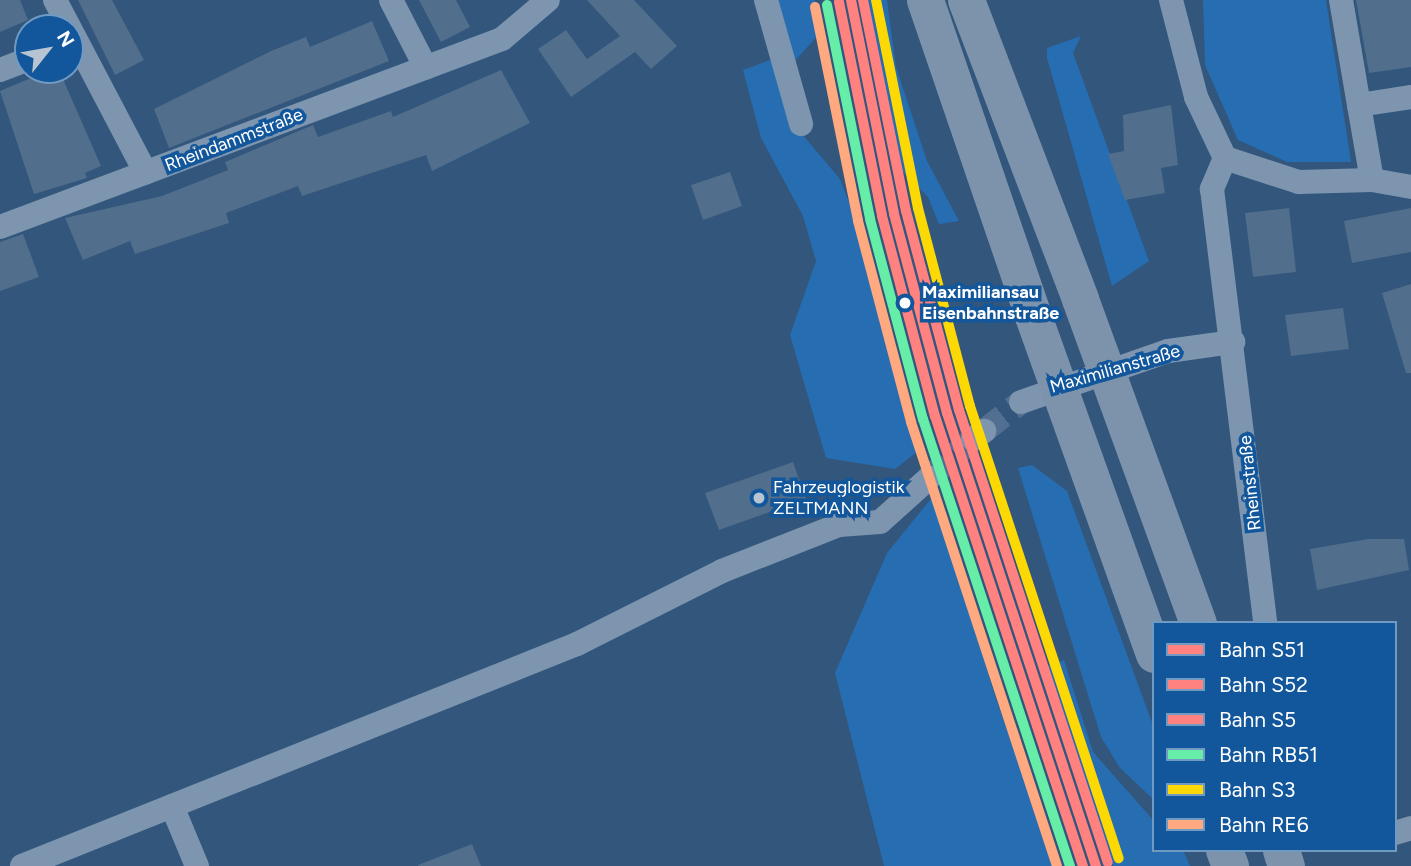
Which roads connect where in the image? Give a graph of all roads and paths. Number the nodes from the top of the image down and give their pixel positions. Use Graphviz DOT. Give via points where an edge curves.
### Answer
graph roads {
  1 [pos="391,0"];
  2 [pos="548,0"];
  3 [pos="766,0"];
  4 [pos="925,0"];
  5 [pos="966,0"];
  6 [pos="1171,0"];
  7 [pos="1341,0"];
  8 [pos="84,60"];
  9 [pos="426,68"];
  10 [pos="1411,97"];
  11 [pos="1359,105"];
  12 [pos="801,124"];
  13 [pos="1225,158"];
  14 [pos="146,173"];
  15 [pos="1372,180"];
  16 [pos="1411,187"];
  17 [pos="0,227"];
  18 [pos="1233,342"];
  19 [pos="1020,402"];
  20 [pos="929,478"];
  21 [pos="1197,621"];
  22 [pos="1265,621"];
  23 [pos="1152,648"];
  24 [pos="172,806"];
  25 [pos="22,866"];
  26 [pos="197,866"];
  1 -- 9 [label="street"];
  2 -- 9 [label="street, Rheindammstraße" via="502,39"];
  3 -- 12 [label="street"];
  4 -- 23 [label="highway, bridge"];
  5 -- 21 [label="highway, bridge"];
  6 -- 13 [label="street" via="1196,97"];
  7 -- 11 [label="street"];
  8 -- 14 [label="street, Rheindammstraße"];
  9 -- 14 [label="street, Rheindammstraße"];
  10 -- 11 [label="street"];
  11 -- 15 [label="street"];
  13 -- 15 [label="street" via="1298,182"];
  13 -- 18 [label="street" via="1212,189"];
  14 -- 17 [label="street"];
  15 -- 16 [label="street"];
  18 -- 19 [label="street, Maximilianstraße" via="1168,351"];
  18 -- 22 [label="street, Rheinstraße"];
  20 -- 24 [label="street" via="880,522 839,525 722,572 577,644"];
  24 -- 25 [label="street"];
  24 -- 26 [label="street"];
}
